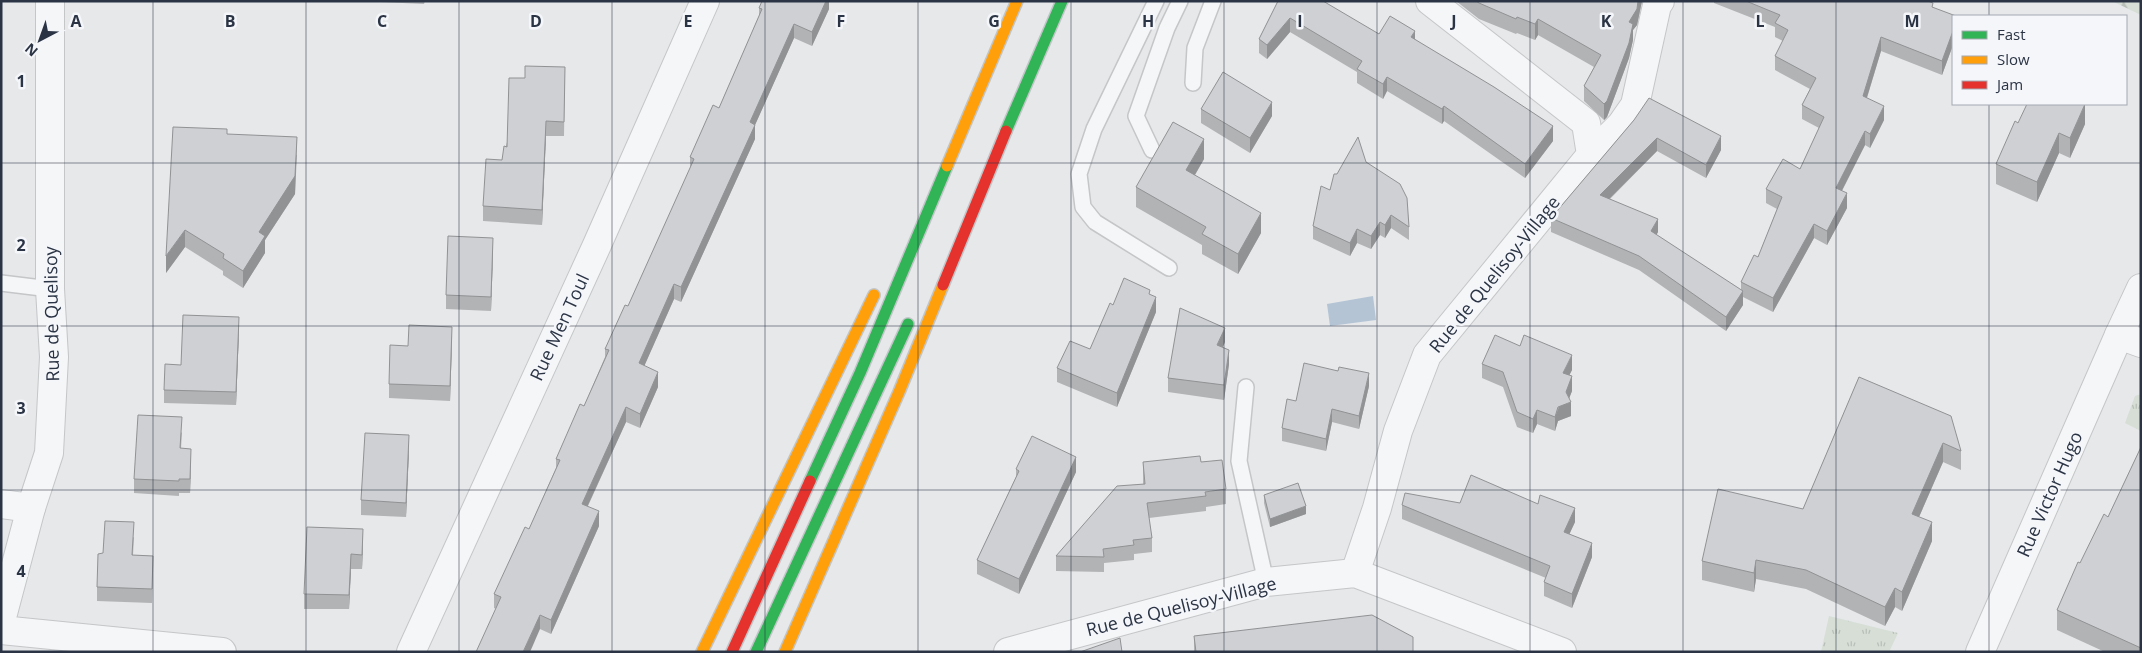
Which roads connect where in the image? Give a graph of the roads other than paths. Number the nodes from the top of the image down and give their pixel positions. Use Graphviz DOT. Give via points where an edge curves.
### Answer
graph roads {
  1 [pos="50,1"];
  2 [pos="705,1"];
  3 [pos="1017,1"];
  4 [pos="1062,1"];
  5 [pos="1156,1"];
  6 [pos="1180,1"];
  7 [pos="1213,1"];
  8 [pos="1430,1"];
  9 [pos="1660,1"];
  10 [pos="990,64"];
  11 [pos="1193,83"];
  12 [pos="1023,89"];
  13 [pos="1152,150"];
  14 [pos="1592,155"];
  15 [pos="911,221"];
  16 [pos="945,250"];
  17 [pos="1169,268"];
  18 [pos="880,282"];
  19 [pos="1,284"];
  20 [pos="2141,288"];
  21 [pos="50,289"];
  22 [pos="914,312"];
  23 [pos="2130,339"];
  24 [pos="1246,387"];
  25 [pos="1,504"];
  26 [pos="31,508"];
  27 [pos="1355,574"];
  28 [pos="1266,582"];
  29 [pos="1,621"];
  30 [pos="1,630"];
  31 [pos="222,652"];
  32 [pos="411,652"];
  33 [pos="702,652"];
  34 [pos="732,652"];
  35 [pos="756,652"];
  36 [pos="784,652"];
  37 [pos="1008,652"];
  38 [pos="1562,652"];
  39 [pos="1980,652"];
  1 -- 21 [label="street, Rue de Quelisoy"];
  2 -- 32 [label="street, Rue Men Toul"];
  3 -- 10 [label="main road"];
  4 -- 12 [label="main road"];
  5 -- 17 [label="lane" via="1094,129 1079,174 1083,206 1094,222"];
  6 -- 13 [label="lane" via="1136,116"];
  7 -- 11 [label="lane" via="1195,48"];
  8 -- 14 [label="street" via="1586,123"];
  9 -- 14 [label="street, Rue de Quelisoy-Village" via="1634,105 1621,125"];
  10 -- 15 [label="main road"];
  10 -- 34 [label="main road" via="860,373"];
  12 -- 16 [label="main road"];
  12 -- 36 [label="main road" via="903,382"];
  14 -- 27 [label="street, Rue de Quelisoy-Village" via="1427,355 1398,431"];
  18 -- 33 [label="main road"];
  19 -- 21 [label="lane"];
  20 -- 23 [label="street, Rue Victor Hugo"];
  21 -- 26 [label="street, Rue de Quelisoy" via="54,357 49,452"];
  22 -- 35 [label="main road"];
  23 -- 39 [label="street, Rue Victor Hugo"];
  24 -- 28 [label="lane" via="1239,462"];
  25 -- 26 [label="street"];
  26 -- 29 [label="street, Rue de Quelisoy"];
  27 -- 28 [label="street, Rue de Quelisoy-Village"];
  27 -- 38 [label="street, Rue de Quelisoy-Village"];
  28 -- 37 [label="street, Rue de Quelisoy-Village"];
  30 -- 31 [label="street"];
}
